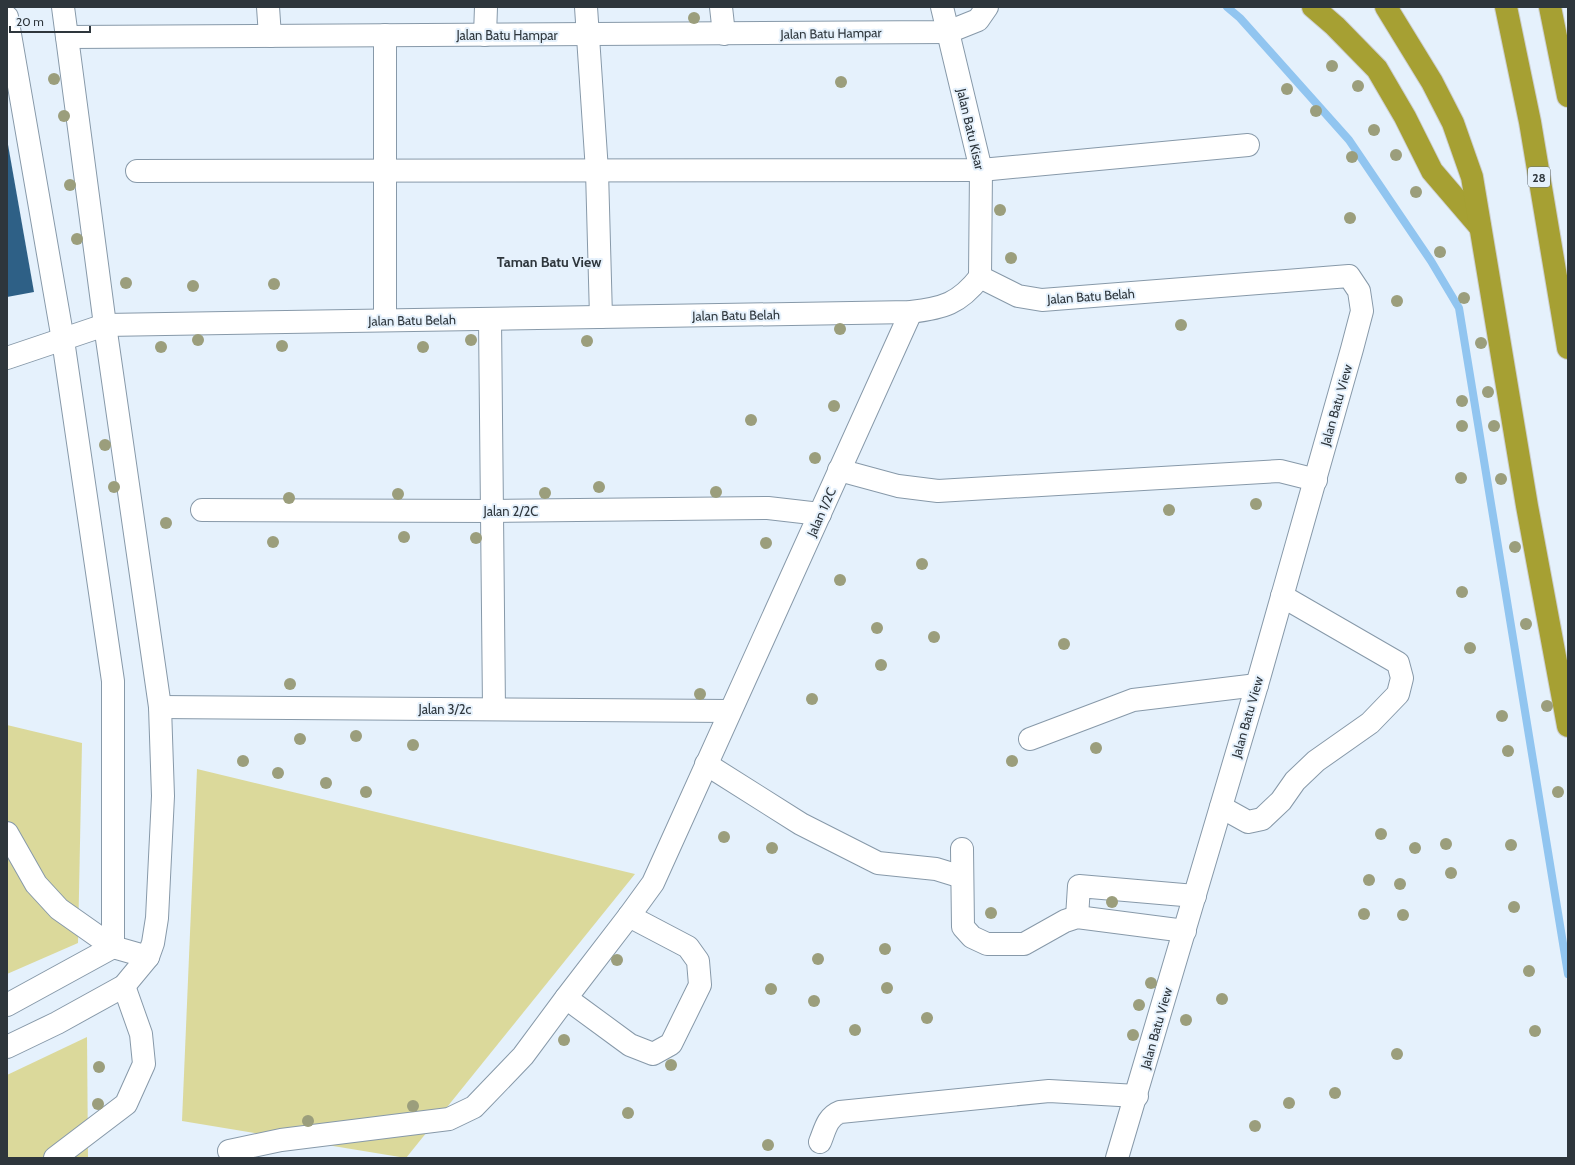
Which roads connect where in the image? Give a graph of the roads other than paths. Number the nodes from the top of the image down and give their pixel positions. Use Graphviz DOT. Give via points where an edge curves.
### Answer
graph roads {
  1 [pos="63,7"];
  2 [pos="268,7"];
  3 [pos="486,7"];
  4 [pos="586,7"];
  5 [pos="721,7"];
  6 [pos="942,7"];
  7 [pos="987,7"];
  8 [pos="1313,7"];
  9 [pos="1386,7"];
  10 [pos="1506,7"];
  11 [pos="1550,7"];
  12 [pos="7,17"];
  13 [pos="948,32"];
  14 [pos="588,34"];
  15 [pos="724,34"];
  16 [pos="385,35"];
  17 [pos="485,35"];
  18 [pos="270,36"];
  19 [pos="67,37"];
  20 [pos="1568,96"];
  21 [pos="1248,145"];
  22 [pos="981,170"];
  23 [pos="137,171"];
  24 [pos="386,171"];
  25 [pos="597,171"];
  26 [pos="1480,228"];
  27 [pos="1349,276"];
  28 [pos="980,277"];
  29 [pos="911,312"];
  30 [pos="601,317"];
  31 [pos="490,319"];
  32 [pos="385,320"];
  33 [pos="105,324"];
  34 [pos="63,340"];
  35 [pos="1568,348"];
  36 [pos="7,358"];
  37 [pos="839,470"];
  38 [pos="1316,480"];
  39 [pos="202,510"];
  40 [pos="492,511"];
  41 [pos="820,514"];
  42 [pos="1282,596"];
  43 [pos="1257,685"];
  44 [pos="160,707"];
  45 [pos="494,709"];
  46 [pos="730,711"];
  47 [pos="1568,726"];
  48 [pos="1030,739"];
  49 [pos="706,764"];
  50 [pos="1221,807"];
  51 [pos="7,833"];
  52 [pos="962,849"];
  53 [pos="962,877"];
  54 [pos="1195,896"];
  55 [pos="629,916"];
  56 [pos="1077,917"];
  57 [pos="1185,931"];
  58 [pos="113,947"];
  59 [pos="148,957"];
  60 [pos="124,986"];
  61 [pos="566,998"];
  62 [pos="7,1005"];
  63 [pos="7,1048"];
  64 [pos="1136,1096"];
  65 [pos="820,1142"];
  66 [pos="55,1158"];
  67 [pos="250,1158"];
  68 [pos="1117,1158"];
  1 -- 19 [label="street"];
  2 -- 18 [label="street"];
  3 -- 17 [label="street"];
  4 -- 14 [label="street"];
  5 -- 15 [label="street"];
  6 -- 13 [label="street, Jalan Batu Kisar"];
  7 -- 13 [label="street" via="978,20"];
  8 -- 26 [label="highway" via="1377,69 1405,116 1432,171"];
  9 -- 26 [label="highway" via="1432,82 1453,123 1472,177"];
  10 -- 35 [label="highway, 28" via="1530,122"];
  11 -- 20 [label="highway"];
  12 -- 34 [label="street"];
  13 -- 15 [label="street, Jalan Batu Hampar"];
  13 -- 22 [label="street, Jalan Batu Kisar"];
  14 -- 15 [label="street, Jalan Batu Hampar"];
  14 -- 17 [label="street, Jalan Batu Hampar"];
  14 -- 25 [label="street"];
  16 -- 17 [label="street, Jalan Batu Hampar"];
  16 -- 18 [label="street, Jalan Batu Hampar"];
  16 -- 24 [label="street"];
  18 -- 19 [label="street, Jalan Batu Hampar"];
  19 -- 33 [label="street"];
  21 -- 22 [label="street"];
  22 -- 25 [label="street"];
  22 -- 28 [label="street, Jalan Batu Kisar"];
  23 -- 24 [label="street"];
  24 -- 25 [label="street"];
  24 -- 32 [label="street"];
  25 -- 30 [label="street"];
  26 -- 47 [label="highway" via="1527,506"];
  27 -- 28 [label="street, Jalan Batu Belah" via="1042,300 1018,296"];
  27 -- 38 [label="street, Jalan Batu View" via="1359,291 1362,311"];
  28 -- 29 [label="street, Jalan Batu Belah" via="957,300 933,309"];
  29 -- 30 [label="street, Jalan Batu Belah"];
  29 -- 37 [label="street, Jalan 1/2C"];
  30 -- 31 [label="street, Jalan Batu Belah"];
  31 -- 32 [label="street, Jalan Batu Belah"];
  31 -- 40 [label="street"];
  32 -- 33 [label="street, Jalan Batu Belah"];
  33 -- 34 [label="street"];
  33 -- 44 [label="street"];
  34 -- 36 [label="street"];
  34 -- 58 [label="street" via="113,681"];
  37 -- 38 [label="street" via="898,486 938,491 1280,471"];
  37 -- 41 [label="street, Jalan 1/2C"];
  38 -- 42 [label="street, Jalan Batu View"];
  39 -- 40 [label="street, Jalan 2/2C"];
  40 -- 41 [label="street, Jalan 2/2C" via="768,508"];
  40 -- 45 [label="street"];
  41 -- 46 [label="street, Jalan 1/2C"];
  42 -- 43 [label="street, Jalan Batu View"];
  42 -- 50 [label="street" via="1398,663 1402,678 1398,694 1370,723 1316,761 1262,819 1248,822"];
  43 -- 48 [label="street" via="1133,700"];
  43 -- 50 [label="street, Jalan Batu View"];
  44 -- 45 [label="street, Jalan 3/2c"];
  44 -- 59 [label="street" via="163,796 157,918"];
  45 -- 46 [label="street, Jalan 3/2c"];
  46 -- 49 [label="street, Jalan 1/2C"];
  49 -- 53 [label="street" via="800,824 878,863 936,869"];
  49 -- 55 [label="street, Jalan 1/2C" via="653,883"];
  50 -- 54 [label="street, Jalan Batu View"];
  51 -- 58 [label="street" via="36,884 59,909"];
  52 -- 53 [label="street"];
  53 -- 56 [label="street" via="963,927 972,937 987,944 1024,944"];
  54 -- 56 [label="street" via="1079,886"];
  54 -- 57 [label="street, Jalan Batu View"];
  55 -- 61 [label="street"];
  55 -- 61 [label="street" via="688,947 698,961 700,985 671,1044 653,1054 630,1045"];
  56 -- 57 [label="street"];
  57 -- 64 [label="street, Jalan Batu View"];
  58 -- 59 [label="street"];
  58 -- 62 [label="street"];
  59 -- 60 [label="street"];
  60 -- 63 [label="street"];
  60 -- 66 [label="street" via="141,1034 144,1064 126,1104"];
  61 -- 67 [label="street" via="523,1056 474,1107 450,1119 281,1140 229,1151"];
  64 -- 65 [label="street" via="1049,1091 840,1112 829,1120"];
  64 -- 68 [label="street, Jalan Batu View"];
}
